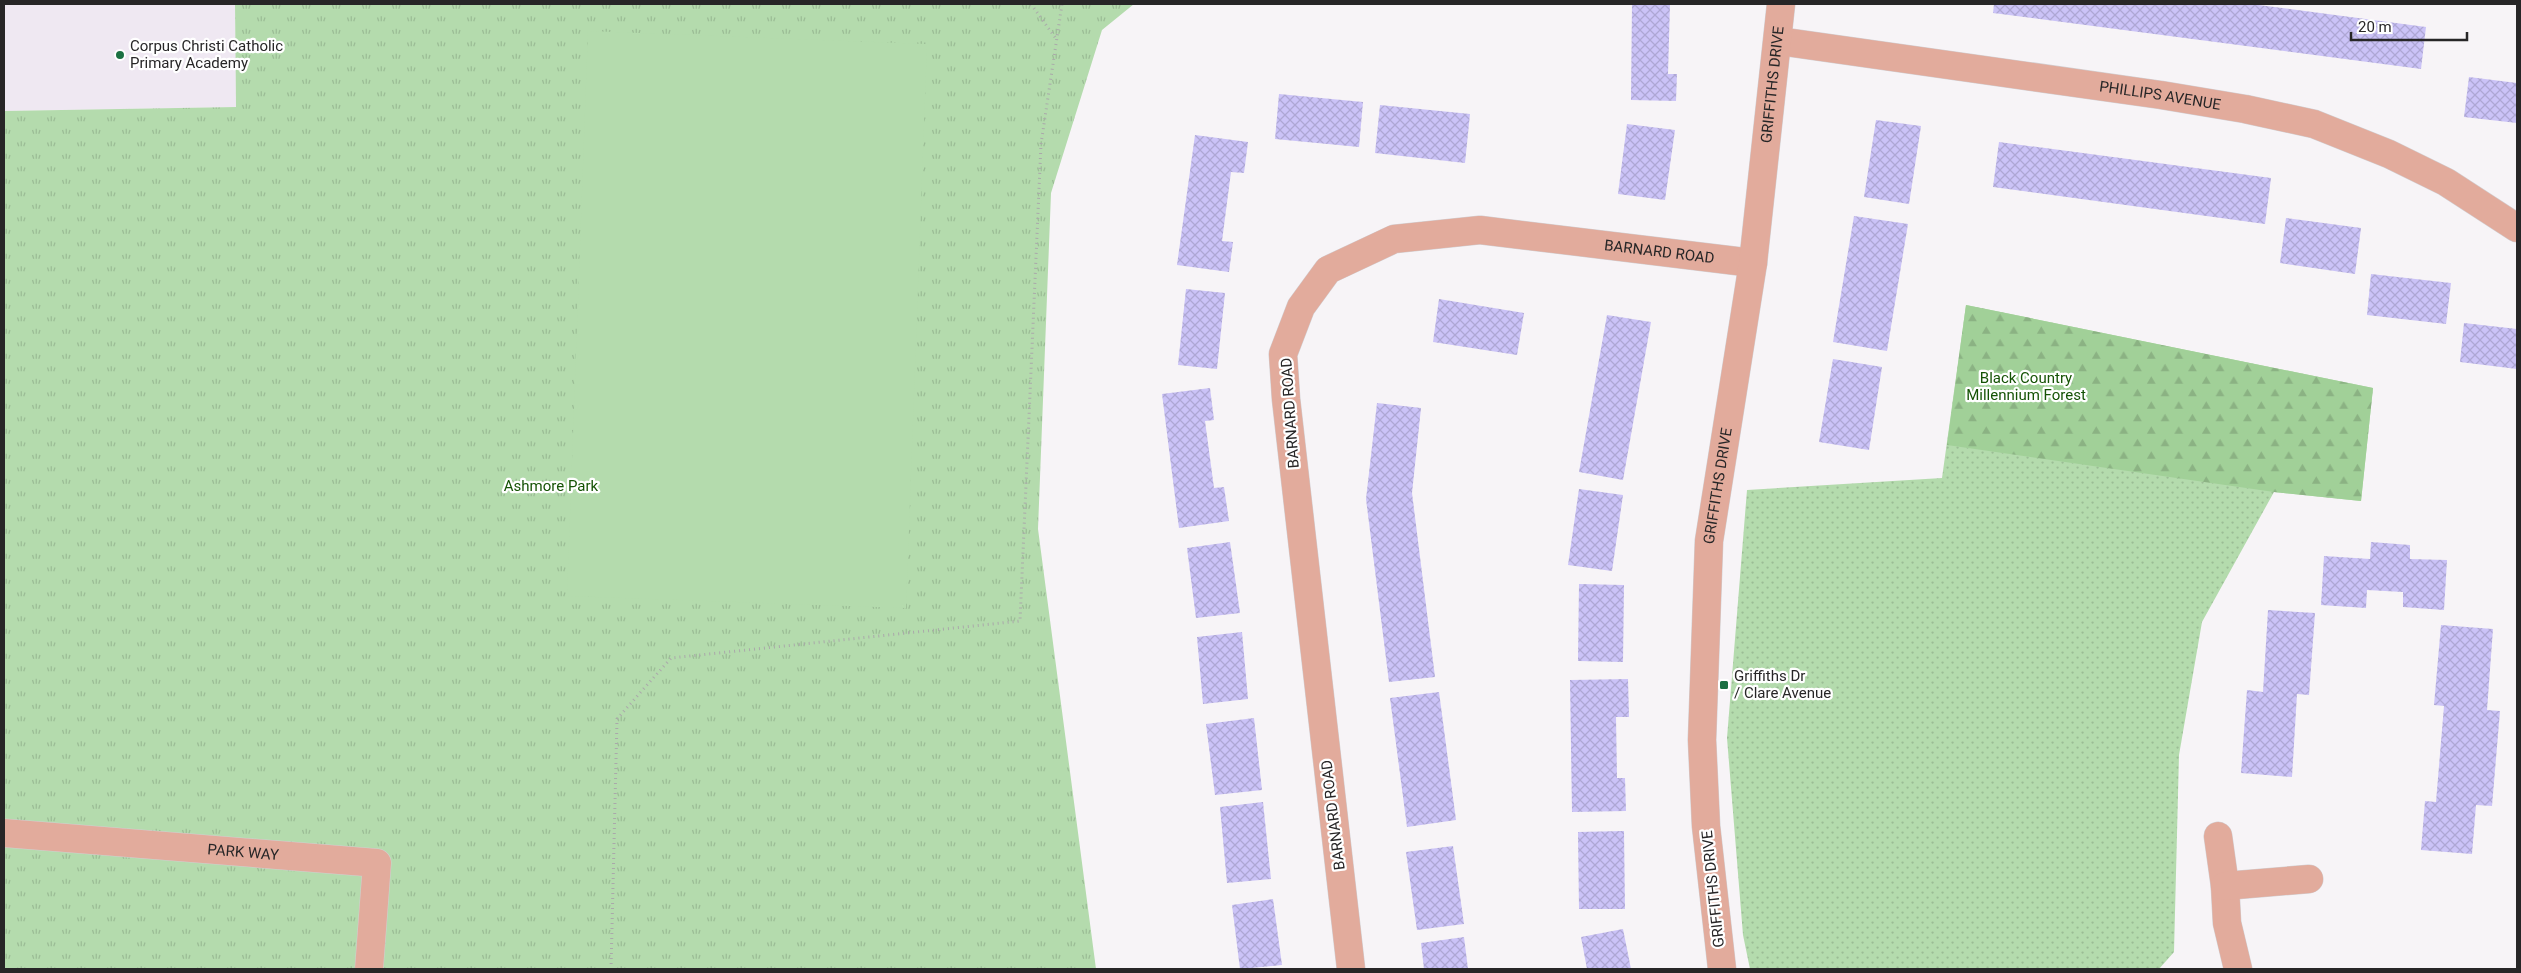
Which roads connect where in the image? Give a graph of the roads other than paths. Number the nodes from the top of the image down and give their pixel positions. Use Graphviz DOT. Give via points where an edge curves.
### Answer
graph roads {
  1 [pos="1781,4"];
  2 [pos="1779,41"];
  3 [pos="2517,228"];
  4 [pos="1753,263"];
  5 [pos="4,833"];
  6 [pos="2218,836"];
  7 [pos="2309,878"];
  8 [pos="2225,886"];
  9 [pos="2230,966"];
  10 [pos="369,969"];
  11 [pos="1351,969"];
  12 [pos="1722,969"];
  1 -- 2 [label="street, GRIFFITHS DRIVE"];
  2 -- 3 [label="street, PHILLIPS AVENUE" via="2161,95 2314,124 2389,154 2446,182"];
  2 -- 4 [label="street, GRIFFITHS DRIVE"];
  4 -- 11 [label="street, BARNARD ROAD" via="1480,230 1444,233 1394,239 1328,270 1301,307 1283,354 1286,399"];
  4 -- 12 [label="street, GRIFFITHS DRIVE" via="1710,541 1702,740 1706,826"];
  5 -- 10 [label="street, PARK WAY" via="377,862"];
  6 -- 8 [label="street"];
  7 -- 8 [label="street"];
  8 -- 9 [label="street"];
}
